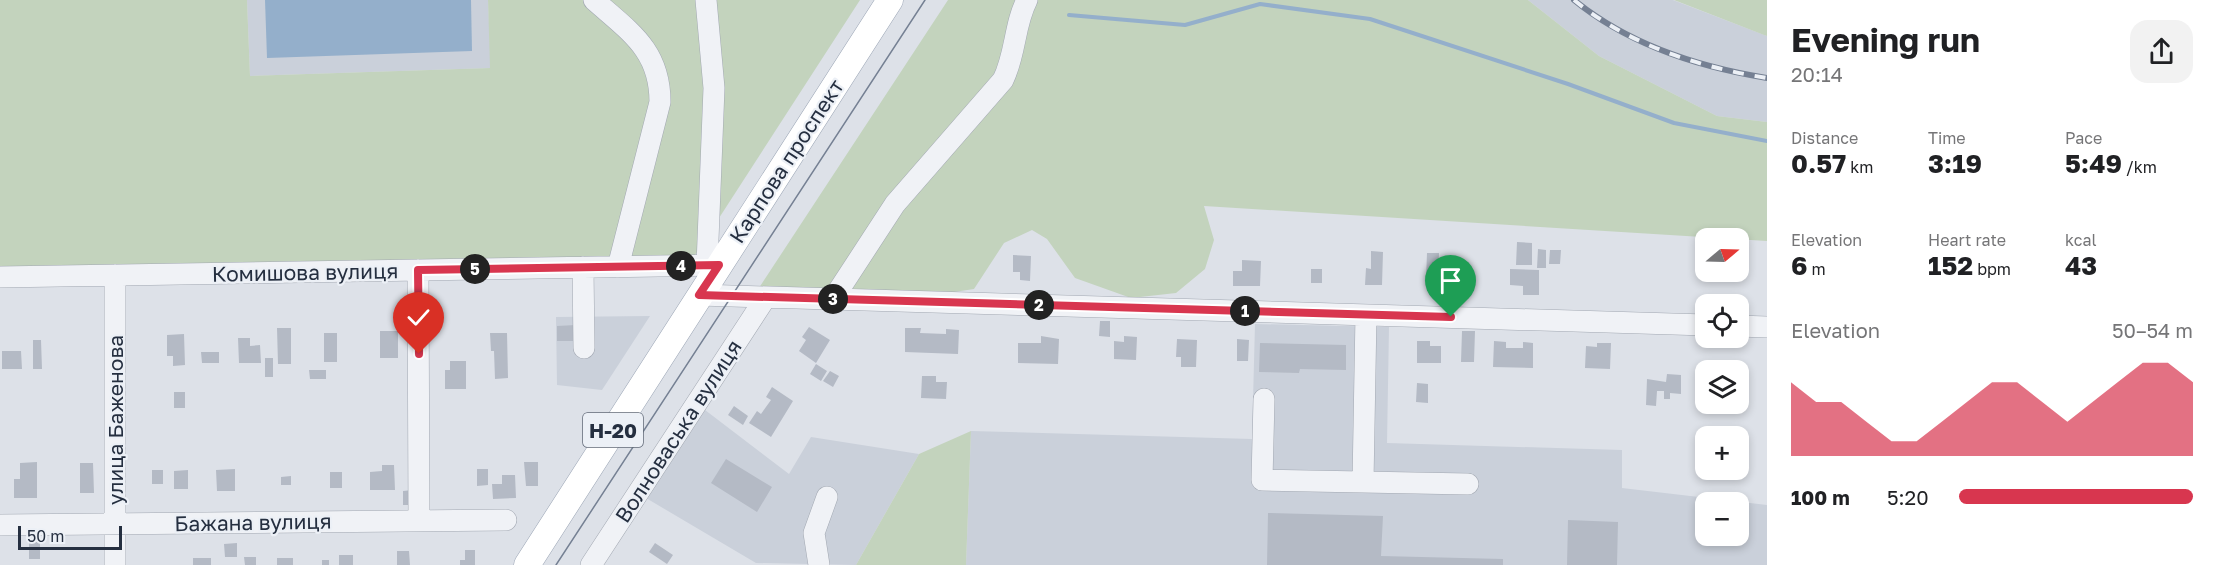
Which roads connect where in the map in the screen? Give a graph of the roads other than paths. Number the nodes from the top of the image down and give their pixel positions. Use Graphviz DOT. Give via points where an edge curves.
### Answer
graph roads {
  1 [pos="594,0"];
  2 [pos="706,0"];
  3 [pos="890,0"];
  4 [pos="1027,0"];
  5 [pos="713,265"];
  6 [pos="583,267"];
  7 [pos="618,267"];
  8 [pos="418,270"];
  9 [pos="115,275"];
  10 [pos="0,277"];
  11 [pos="699,295"];
  12 [pos="766,297"];
  13 [pos="833,299"];
  14 [pos="1366,315"];
  15 [pos="1695,325"];
  16 [pos="1749,326"];
  17 [pos="1767,327"];
  18 [pos="584,348"];
  19 [pos="1264,399"];
  20 [pos="1363,482"];
  21 [pos="1468,484"];
  22 [pos="827,497"];
  23 [pos="506,520"];
  24 [pos="419,521"];
  25 [pos="115,524"];
  26 [pos="0,525"];
  27 [pos="115,565"];
  28 [pos="527,565"];
  29 [pos="591,565"];
  30 [pos="819,565"];
  1 -- 7 [label="street" via="647,50 660,84 660,102"];
  2 -- 5 [label="street" via="714,88"];
  3 -- 5 [label="main road, Карпова проспект / Н-20"];
  4 -- 13 [label="street" via="1019,15 1012,62 1003,80 895,204"];
  5 -- 7 [label="street, Комишова вулиця"];
  5 -- 11 [label="main road, Карпова проспект / Н-20"];
  6 -- 7 [label="street, Комишова вулиця"];
  6 -- 8 [label="street, Комишова вулиця"];
  6 -- 18 [label="street"];
  8 -- 9 [label="street, Комишова вулиця"];
  8 -- 24 [label="street"];
  9 -- 10 [label="street, Комишова вулиця"];
  9 -- 25 [label="street, улица Баженова"];
  11 -- 12 [label="street"];
  11 -- 28 [label="main road, Карпова проспект / Н-20"];
  12 -- 13 [label="street"];
  12 -- 29 [label="street, Волноваська вулиця"];
  13 -- 14 [label="street"];
  14 -- 15 [label="street"];
  14 -- 20 [label="street"];
  16 -- 17 [label="street"];
  19 -- 20 [label="street" via="1262,480"];
  20 -- 21 [label="street"];
  22 -- 30 [label="street" via="814,533"];
  23 -- 24 [label="street, Бажана вулиця"];
  24 -- 25 [label="street, Бажана вулиця"];
  25 -- 26 [label="street, Бажана вулиця"];
  25 -- 27 [label="street, улица Баженова"];
}
